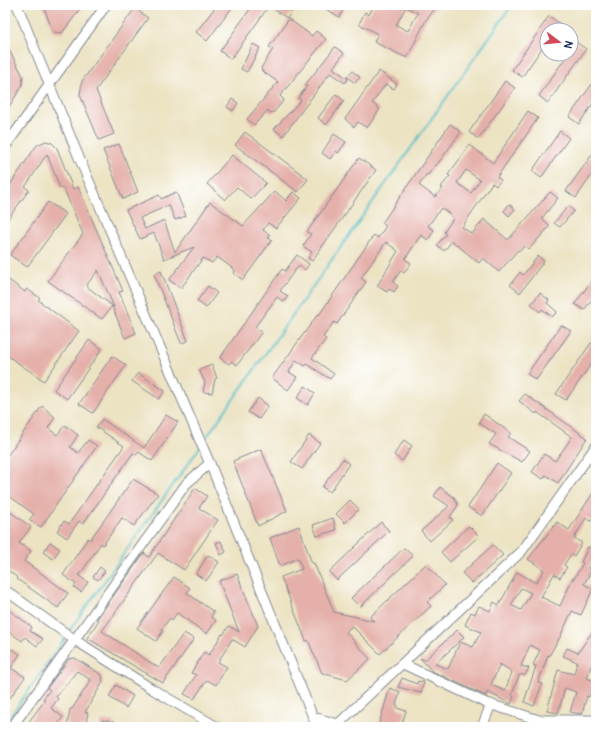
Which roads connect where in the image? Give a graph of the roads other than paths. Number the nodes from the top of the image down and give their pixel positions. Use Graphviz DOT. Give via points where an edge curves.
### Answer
graph roads {
  1 [pos="17,5"];
  2 [pos="106,5"];
  3 [pos="49,84"];
  4 [pos="5,147"];
  5 [pos="596,446"];
  6 [pos="210,463"];
  7 [pos="5,590"];
  8 [pos="73,639"];
  9 [pos="403,664"];
  10 [pos="490,704"];
  11 [pos="313,717"];
  12 [pos="596,720"];
  13 [pos="538,724"];
  14 [pos="12,727"];
  15 [pos="217,727"];
  16 [pos="317,727"];
  17 [pos="482,727"];
  1 -- 3 [label="street"];
  2 -- 3 [label="street"];
  3 -- 4 [label="street"];
  3 -- 6 [label="street"];
  5 -- 9 [label="street" via="522,551"];
  6 -- 8 [label="street" via="186,484"];
  6 -- 11 [label="street"];
  7 -- 8 [label="street"];
  8 -- 14 [label="street"];
  8 -- 15 [label="street"];
  9 -- 10 [label="street"];
  9 -- 11 [label="street" via="338,724"];
  10 -- 13 [label="street"];
  10 -- 17 [label="street"];
  11 -- 16 [label="street"];
  12 -- 13 [label="street"];
}
